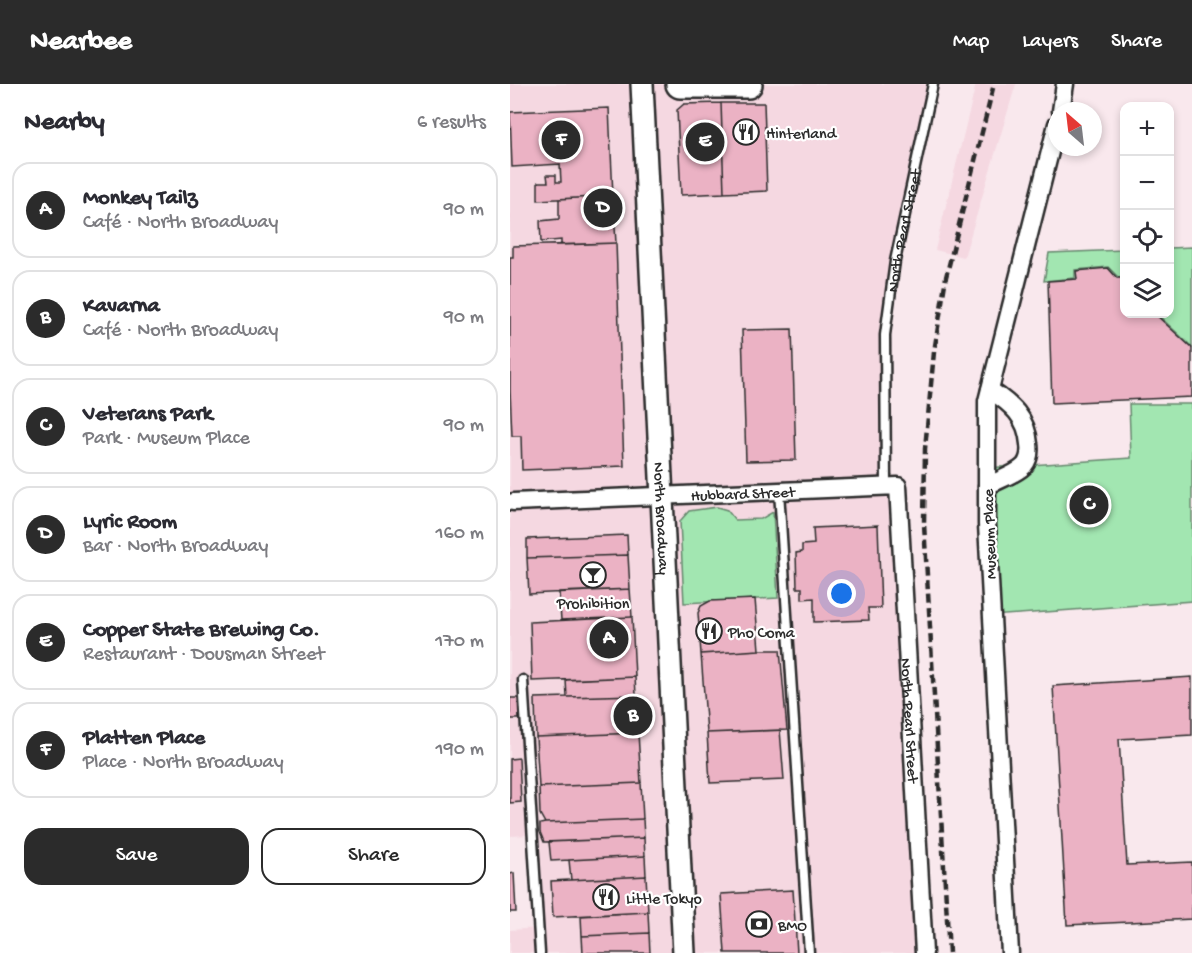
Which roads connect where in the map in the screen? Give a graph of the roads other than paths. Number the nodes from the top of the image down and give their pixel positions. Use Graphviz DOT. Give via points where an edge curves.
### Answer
graph roads {
  1 [pos="642,84"];
  2 [pos="680,84"];
  3 [pos="748,84"];
  4 [pos="933,84"];
  5 [pos="1065,84"];
  6 [pos="1062,102"];
  7 [pos="1049,156"];
  8 [pos="990,390"];
  9 [pos="987,486"];
  10 [pos="892,487"];
  11 [pos="779,491"];
  12 [pos="660,496"];
  13 [pos="513,502"];
  14 [pos="523,680"];
  15 [pos="540,953"];
  16 [pos="684,953"];
  17 [pos="809,953"];
  18 [pos="924,953"];
  19 [pos="1010,953"];
  1 -- 12 [label="street, North Broadway"];
  2 -- 3 [label="main road"];
  4 -- 10 [label="lane, North Pearl Street" via="895,261 885,335"];
  5 -- 6 [label="street"];
  7 -- 8 [label="street, Museum Place"];
  8 -- 9 [label="street, Museum Place"];
  8 -- 9 [label="street" via="1021,416 1028,432 1029,455 1023,466"];
  9 -- 19 [label="street, Museum Place"];
  10 -- 11 [label="street, Hubbard Street"];
  10 -- 18 [label="street, North Pearl Street"];
  11 -- 12 [label="street, Hubbard Street"];
  11 -- 17 [label="lane"];
  12 -- 13 [label="street, Hubbard Street"];
  12 -- 16 [label="street, North Broadway"];
  14 -- 15 [label="lane"];
}
